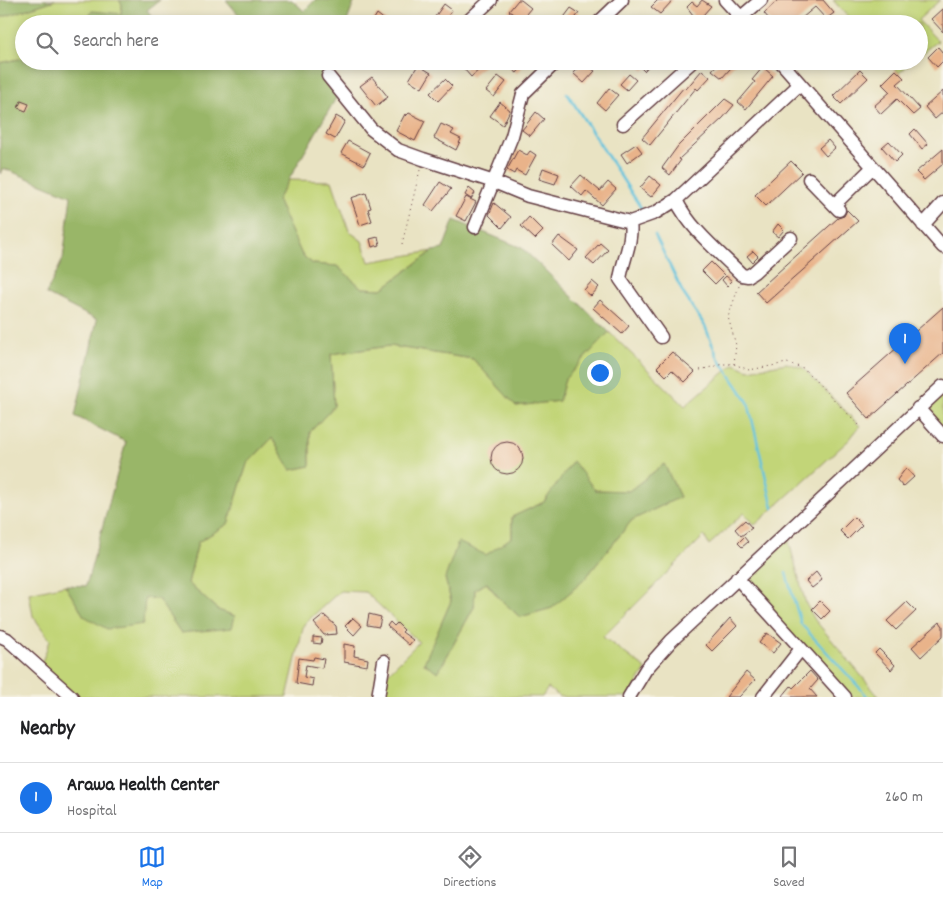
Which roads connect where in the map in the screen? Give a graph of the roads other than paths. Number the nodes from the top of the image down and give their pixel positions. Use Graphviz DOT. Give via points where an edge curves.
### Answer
graph roads {
  1 [pos="491,0"];
  2 [pos="622,0"];
  3 [pos="725,0"];
  4 [pos="761,0"];
  5 [pos="475,15"];
  6 [pos="606,15"];
  7 [pos="735,15"];
  8 [pos="747,15"];
  9 [pos="548,70"];
  10 [pos="683,70"];
  11 [pos="788,70"];
  12 [pos="328,76"];
  13 [pos="800,84"];
  14 [pos="623,124"];
  15 [pos="873,167"];
  16 [pos="809,179"];
  17 [pos="494,182"];
  18 [pos="676,200"];
  19 [pos="943,203"];
  20 [pos="630,222"];
  21 [pos="923,225"];
  22 [pos="475,227"];
  23 [pos="792,238"];
  24 [pos="943,248"];
  25 [pos="661,337"];
  26 [pos="943,386"];
  27 [pos="918,408"];
  28 [pos="943,436"];
  29 [pos="737,578"];
  30 [pos="0,636"];
  31 [pos="800,650"];
  32 [pos="384,661"];
  33 [pos="72,697"];
  34 [pos="378,697"];
  35 [pos="629,697"];
  36 [pos="763,697"];
  37 [pos="845,697"];
  1 -- 5 [label="street"];
  2 -- 6 [label="street"];
  3 -- 7 [label="street"];
  4 -- 8 [label="street"];
  9 -- 17 [label="street" via="524,94"];
  10 -- 14 [label="street"];
  11 -- 13 [label="street"];
  12 -- 17 [label="street" via="371,129 398,150"];
  13 -- 15 [label="street"];
  13 -- 18 [label="street"];
  15 -- 16 [label="street" via="837,207"];
  15 -- 21 [label="street"];
  17 -- 20 [label="street" via="528,196"];
  17 -- 22 [label="street"];
  18 -- 20 [label="street" via="655,213"];
  18 -- 23 [label="street" via="681,210 742,275 754,272"];
  19 -- 21 [label="street"];
  20 -- 25 [label="street" via="632,233 620,279"];
  21 -- 24 [label="street"];
  26 -- 27 [label="street"];
  27 -- 28 [label="street"];
  27 -- 29 [label="street"];
  29 -- 31 [label="street"];
  29 -- 35 [label="street" via="671,641 646,670"];
  30 -- 33 [label="street"];
  31 -- 36 [label="street"];
  31 -- 37 [label="street"];
  32 -- 34 [label="street"];
}
